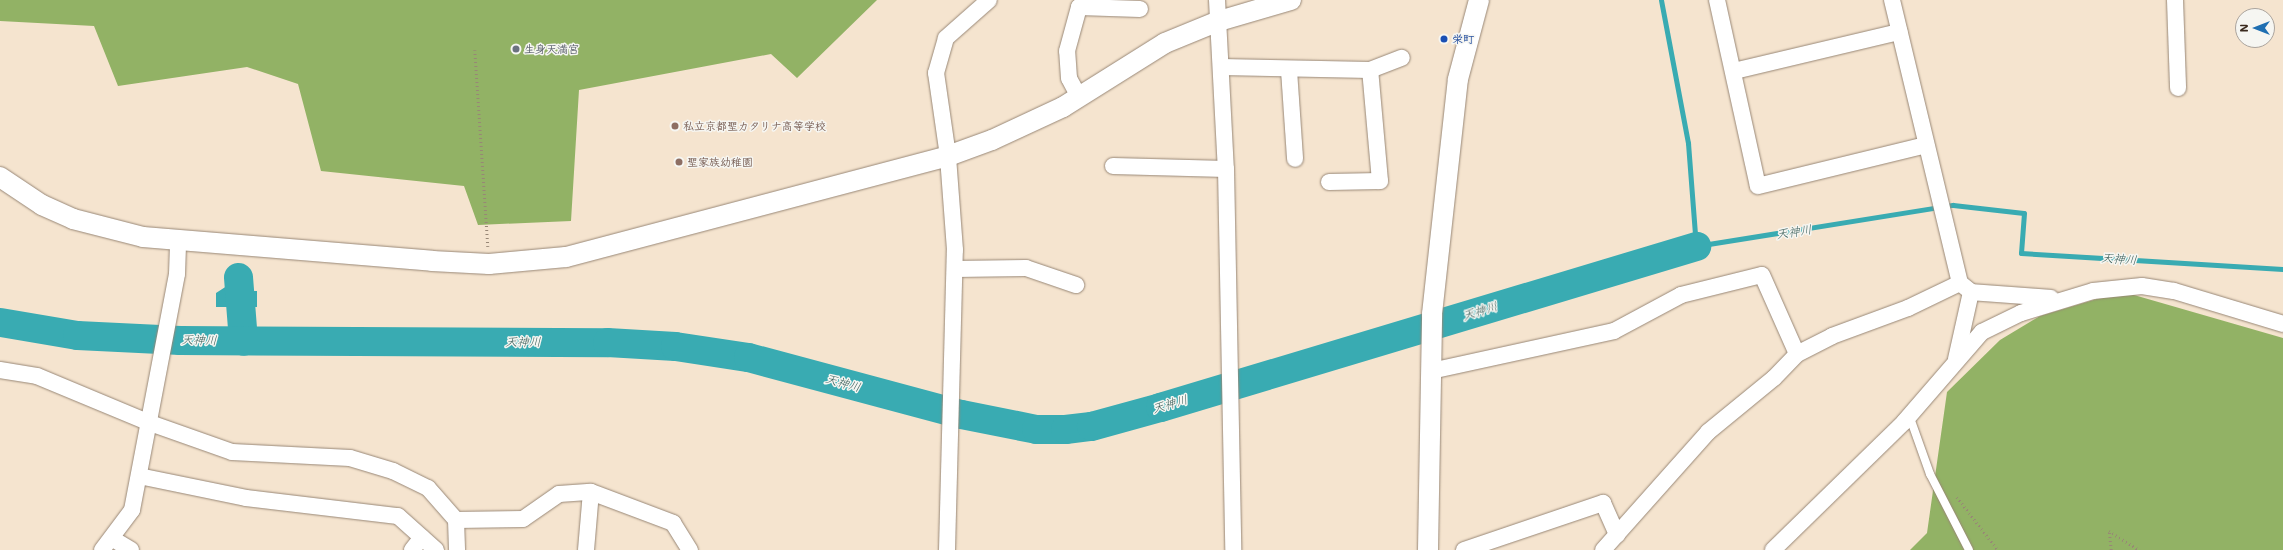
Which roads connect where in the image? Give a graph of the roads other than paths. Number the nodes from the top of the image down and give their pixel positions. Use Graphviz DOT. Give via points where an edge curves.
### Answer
graph roads {
  1 [pos="989,0"];
  2 [pos="1217,0"];
  3 [pos="1291,0"];
  4 [pos="1479,0"];
  5 [pos="1717,0"];
  6 [pos="1892,0"];
  7 [pos="2175,0"];
  8 [pos="1101,4"];
  9 [pos="1140,9"];
  10 [pos="1219,21"];
  11 [pos="1899,32"];
  12 [pos="1402,58"];
  13 [pos="1220,67"];
  14 [pos="1289,70"];
  15 [pos="1370,70"];
  16 [pos="1734,71"];
  17 [pos="2178,88"];
  18 [pos="1079,97"];
  19 [pos="1926,145"];
  20 [pos="948,156"];
  21 [pos="1295,159"];
  22 [pos="1113,166"];
  23 [pos="1226,169"];
  24 [pos="0,177"];
  25 [pos="1330,182"];
  26 [pos="178,241"];
  27 [pos="954,270"];
  28 [pos="1076,285"];
  29 [pos="1965,288"];
  30 [pos="2059,298"];
  31 [pos="2283,324"];
  32 [pos="1797,354"];
  33 [pos="1956,359"];
  34 [pos="0,370"];
  35 [pos="1431,371"];
  36 [pos="1909,415"];
  37 [pos="150,423"];
  38 [pos="139,476"];
  39 [pos="591,492"];
  40 [pos="456,520"];
  41 [pos="1617,535"];
  42 [pos="422,537"];
  43 [pos="107,545"];
  44 [pos="131,550"];
  45 [pos="412,550"];
  46 [pos="436,550"];
  47 [pos="457,550"];
  48 [pos="586,550"];
  49 [pos="690,550"];
  50 [pos="947,550"];
  51 [pos="1233,550"];
  52 [pos="1428,550"];
  53 [pos="1464,550"];
  54 [pos="1603,550"];
  55 [pos="1773,550"];
  56 [pos="1969,550"];
  1 -- 20 [label="street" via="946,38 936,73"];
  2 -- 10 [label="street"];
  3 -- 10 [label="street"];
  4 -- 35 [label="street" via="1457,87 1432,314"];
  5 -- 16 [label="street"];
  6 -- 11 [label="street"];
  7 -- 17 [label="street"];
  8 -- 9 [label="street"];
  8 -- 18 [label="street" via="1079,7 1067,51 1069,78"];
  10 -- 13 [label="street"];
  10 -- 18 [label="street" via="1165,43"];
  11 -- 16 [label="street"];
  11 -- 19 [label="street"];
  12 -- 15 [label="street"];
  13 -- 14 [label="street"];
  13 -- 23 [label="street"];
  14 -- 15 [label="street"];
  14 -- 21 [label="street"];
  15 -- 25 [label="street" via="1380,181"];
  16 -- 19 [label="street" via="1758,186"];
  18 -- 20 [label="street" via="1030,124"];
  19 -- 29 [label="street"];
  20 -- 26 [label="street" via="600,250 489,264"];
  20 -- 27 [label="street"];
  22 -- 23 [label="street"];
  23 -- 51 [label="street"];
  24 -- 26 [label="street" via="42,205 73,219 123,233"];
  26 -- 37 [label="street" via="177,274"];
  27 -- 28 [label="street" via="1026,268"];
  27 -- 50 [label="street"];
  29 -- 30 [label="street"];
  29 -- 32 [label="street" via="1832,336"];
  29 -- 33 [label="street"];
  30 -- 31 [label="street" via="2142,286 2174,291"];
  30 -- 33 [label="street" via="1982,332"];
  32 -- 35 [label="street" via="1762,275 1682,295 1614,330"];
  32 -- 41 [label="street" via="1774,378 1708,432"];
  33 -- 36 [label="street"];
  34 -- 37 [label="street" via="37,376"];
  35 -- 52 [label="street"];
  36 -- 55 [label="street"];
  36 -- 56 [label="lane" via="1930,474"];
  37 -- 38 [label="street"];
  37 -- 40 [label="street" via="232,452 350,458 393,471 428,488"];
  38 -- 42 [label="street" via="246,498 398,516"];
  38 -- 43 [label="street" via="132,510"];
  39 -- 40 [label="street" via="559,494 523,519"];
  39 -- 48 [label="street"];
  39 -- 49 [label="street" via="673,523"];
  40 -- 47 [label="street"];
  41 -- 53 [label="street" via="1603,504"];
  41 -- 54 [label="street"];
  42 -- 45 [label="street"];
  42 -- 46 [label="street"];
  43 -- 44 [label="street"];
}
